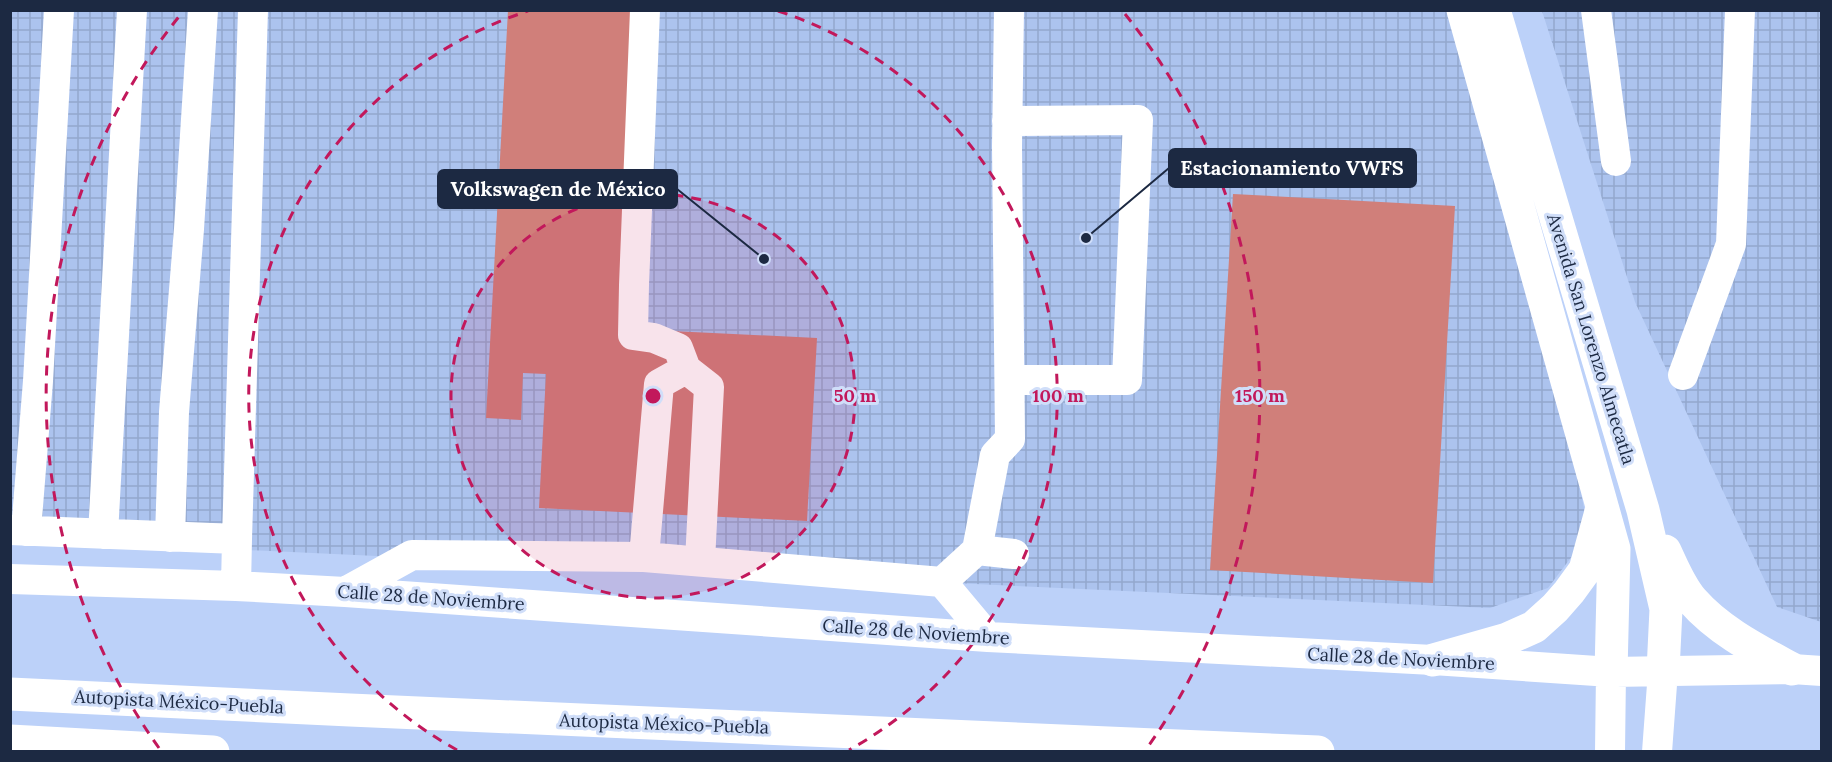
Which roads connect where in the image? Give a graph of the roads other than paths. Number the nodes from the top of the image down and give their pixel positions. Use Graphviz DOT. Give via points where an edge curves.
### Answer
graph roads {
  1 [pos="59,10"];
  2 [pos="132,10"];
  3 [pos="203,10"];
  4 [pos="253,10"];
  5 [pos="645,10"];
  6 [pos="1009,10"];
  7 [pos="1463,10"];
  8 [pos="1494,10"];
  9 [pos="1596,10"];
  10 [pos="1740,10"];
  11 [pos="1007,122"];
  12 [pos="1616,161"];
  13 [pos="686,369"];
  14 [pos="1683,375"];
  15 [pos="1010,380"];
  16 [pos="1602,506"];
  17 [pos="1642,510"];
  18 [pos="18,530"];
  19 [pos="103,534"];
  20 [pos="170,537"];
  21 [pos="237,539"];
  22 [pos="977,550"];
  23 [pos="1014,554"];
  24 [pos="644,558"];
  25 [pos="700,561"];
  26 [pos="10,579"];
  27 [pos="942,582"];
  28 [pos="236,586"];
  29 [pos="345,592"];
  30 [pos="988,637"];
  31 [pos="1432,660"];
  32 [pos="1807,670"];
  33 [pos="1663,671"];
  34 [pos="1611,672"];
  35 [pos="10,694"];
  36 [pos="10,712"];
  37 [pos="10,741"];
  38 [pos="213,752"];
  39 [pos="888,752"];
  40 [pos="1318,752"];
  41 [pos="1610,752"];
  42 [pos="1657,752"];
  1 -- 18 [label="street" via="38,381"];
  2 -- 19 [label="street"];
  3 -- 20 [label="street" via="174,412"];
  4 -- 21 [label="street"];
  5 -- 13 [label="street" via="633,335 678,348"];
  6 -- 11 [label="street"];
  7 -- 16 [label="main road, Avenida San Lorenzo Almecatla"];
  8 -- 17 [label="main road, Avenida San Lorenzo Almecatla"];
  9 -- 12 [label="street"];
  10 -- 14 [label="street" via="1731,244"];
  11 -- 15 [label="street"];
  11 -- 15 [label="street" via="1138,120 1127,380"];
  13 -- 24 [label="street" via="659,384"];
  13 -- 25 [label="street" via="709,387"];
  15 -- 22 [label="street" via="1010,439 994,455"];
  16 -- 31 [label="main road" via="1585,570 1555,608 1534,627 1507,639"];
  16 -- 34 [label="main road, Avenida San Lorenzo Almecatla" via="1614,549"];
  17 -- 32 [label="main road" via="1680,582 1707,615 1729,632"];
  17 -- 33 [label="main road, Avenida San Lorenzo Almecatla" via="1666,609"];
  18 -- 19 [label="street"];
  19 -- 20 [label="street"];
  20 -- 21 [label="street"];
  21 -- 28 [label="street"];
  22 -- 23 [label="street"];
  22 -- 27 [label="street"];
  24 -- 25 [label="street"];
  24 -- 29 [label="street" via="412,555"];
  25 -- 27 [label="street"];
  26 -- 28 [label="street, Calle 28 de Noviembre"];
  27 -- 30 [label="street"];
  28 -- 29 [label="street, Calle 28 de Noviembre"];
  29 -- 30 [label="street, Calle 28 de Noviembre"];
  30 -- 31 [label="street, Calle 28 de Noviembre"];
  31 -- 34 [label="street, Calle 28 de Noviembre"];
  32 -- 33 [label="street, Calle 28 de Noviembre"];
  33 -- 34 [label="street, Calle 28 de Noviembre"];
  33 -- 42 [label="street"];
  34 -- 41 [label="street"];
  35 -- 40 [label="main road, Autopista México-Puebla"];
  36 -- 39 [label="main road"];
  37 -- 38 [label="main road"];
}
